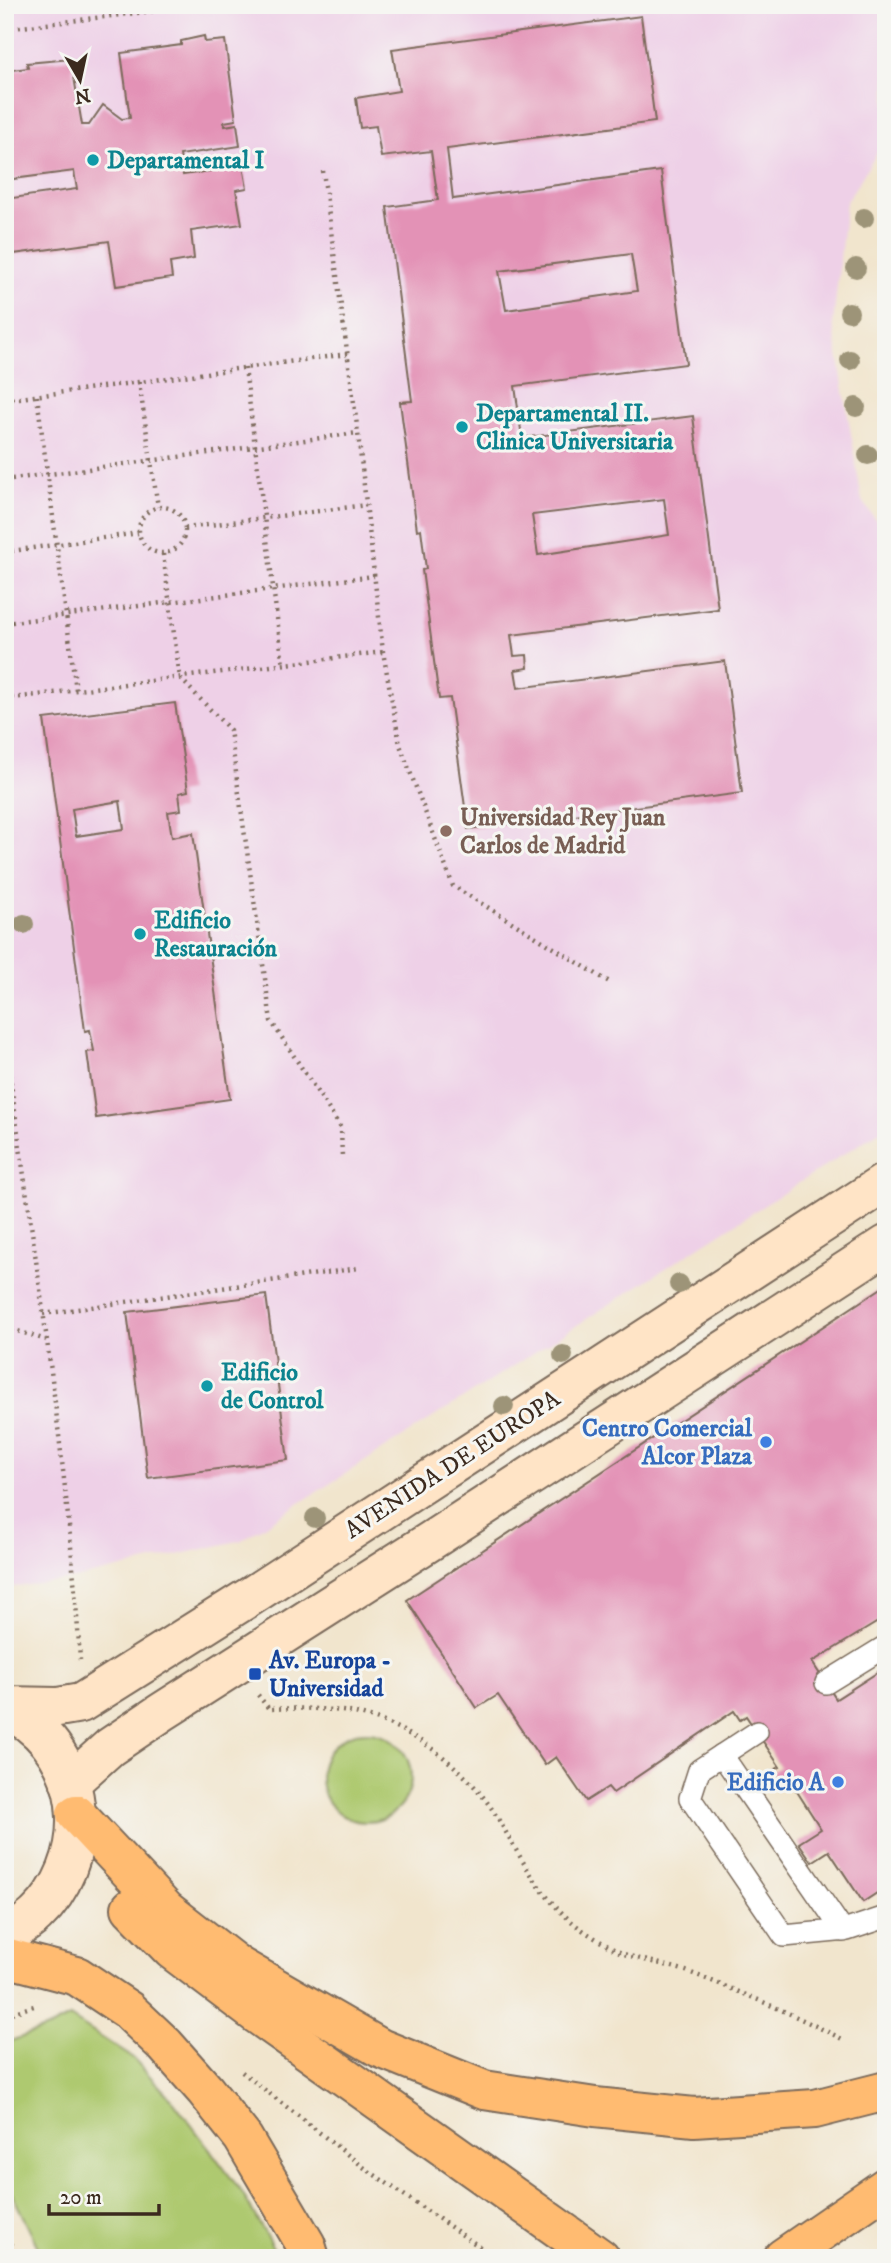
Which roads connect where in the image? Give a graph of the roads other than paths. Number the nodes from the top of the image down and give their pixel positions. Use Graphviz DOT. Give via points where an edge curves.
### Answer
graph roads {
  1 [pos="886,1182"];
  2 [pos="886,1245"];
  3 [pos="886,1646"];
  4 [pos="826,1683"];
  5 [pos="5,1708"];
  6 [pos="757,1731"];
  7 [pos="722,1755"];
  8 [pos="74,1810"];
  9 [pos="886,1917"];
  10 [pos="844,1931"];
  11 [pos="5,1936"];
  12 [pos="5,1957"];
  13 [pos="886,2091"];
  14 [pos="886,2187"];
  15 [pos="310,2258"];
  16 [pos="600,2258"];
  17 [pos="783,2258"];
  1 -- 5 [label="street, AVENIDA DE EUROPA" via="81,1703"];
  2 -- 8 [label="street" via="110,1747"];
  3 -- 4 [label="lane"];
  5 -- 8 [label="street" via="29,1724 54,1751"];
  6 -- 7 [label="lane"];
  7 -- 10 [label="lane"];
  7 -- 10 [label="lane" via="699,1770 690,1798 784,1936"];
  8 -- 11 [label="street" via="70,1863 59,1886 36,1915"];
  8 -- 13 [label="highway" via="166,1910 238,1966 380,2048 484,2090 595,2108 694,2117 815,2109"];
  8 -- 16 [label="highway" via="92,1862 172,1950"];
  9 -- 10 [label="lane"];
  12 -- 15 [label="highway" via="77,1976 128,2010 165,2045 243,2138"];
  14 -- 17 [label="highway"];
}
